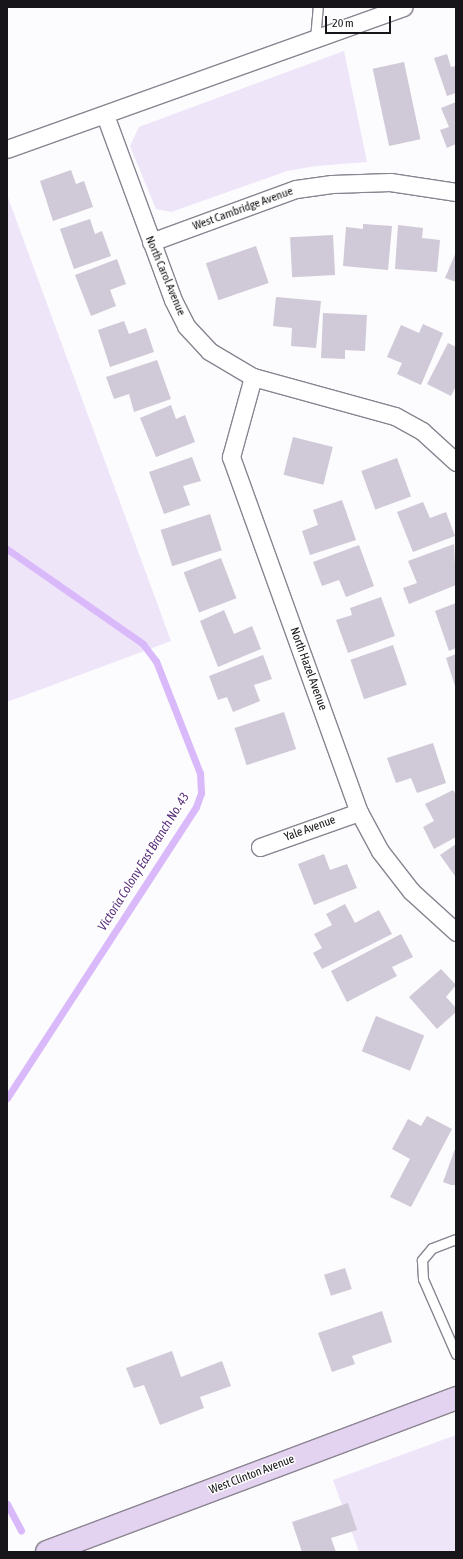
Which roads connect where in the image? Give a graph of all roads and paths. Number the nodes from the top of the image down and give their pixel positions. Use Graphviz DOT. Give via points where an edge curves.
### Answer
graph roads {
  1 [pos="318,7"];
  2 [pos="403,7"];
  3 [pos="315,39"];
  4 [pos="105,115"];
  5 [pos="7,150"];
  6 [pos="456,192"];
  7 [pos="151,242"];
  8 [pos="253,377"];
  9 [pos="456,462"];
  10 [pos="359,812"];
  11 [pos="260,847"];
  12 [pos="456,932"];
  13 [pos="456,1239"];
  14 [pos="456,1354"];
  15 [pos="456,1398"];
  16 [pos="48,1552"];
  1 -- 3 [label="lane"];
  2 -- 3 [label="street"];
  3 -- 4 [label="street"];
  4 -- 5 [label="street"];
  4 -- 7 [label="street, North Carol Avenue"];
  6 -- 7 [label="street, West Cambridge Avenue" via="390,182 332,184 296,189"];
  7 -- 8 [label="street, North Carol Avenue" via="186,326 209,351"];
  8 -- 9 [label="street, North Carol Avenue" via="395,416 422,431"];
  8 -- 10 [label="street, North Hazel Avenue" via="231,457"];
  10 -- 11 [label="street, Yale Avenue"];
  10 -- 12 [label="street, North Hazel Avenue" via="380,851 412,891"];
  13 -- 14 [label="lane" via="432,1248 422,1260 423,1279"];
  15 -- 16 [label="main road, West Clinton Avenue"];
}
